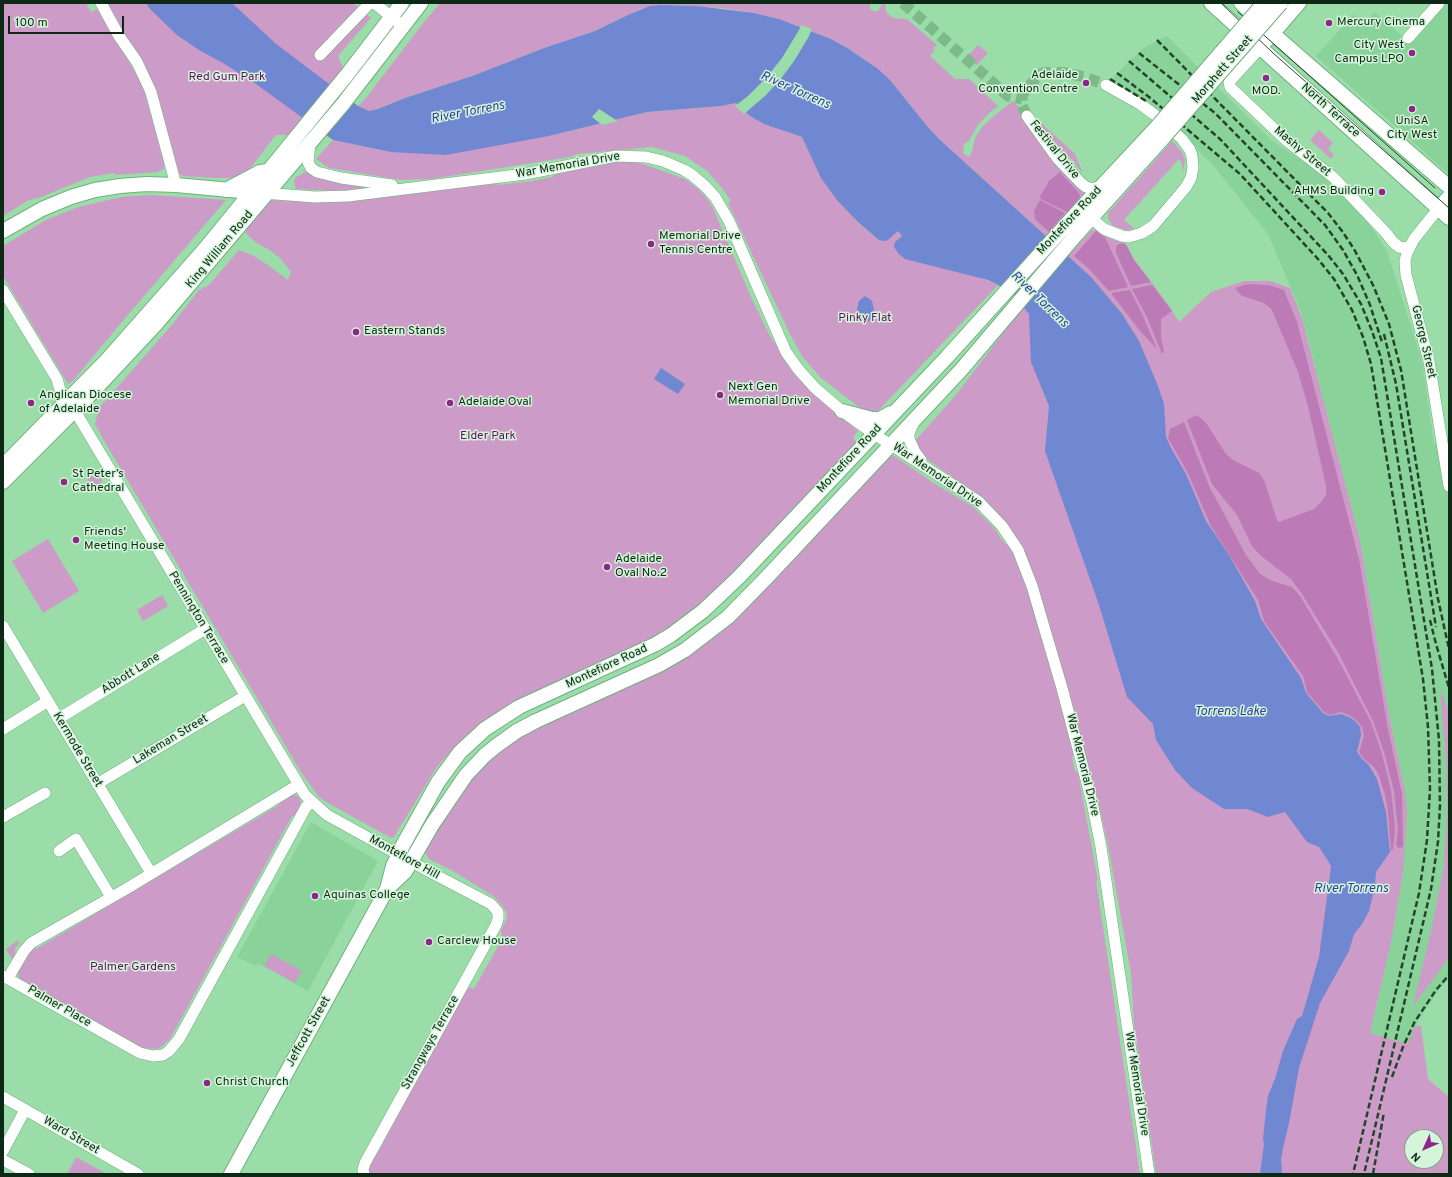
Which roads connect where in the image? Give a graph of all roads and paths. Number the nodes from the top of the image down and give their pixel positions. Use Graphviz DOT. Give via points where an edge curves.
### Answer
graph roads {
  1 [pos="101,3"];
  2 [pos="370,3"];
  3 [pos="374,3"];
  4 [pos="402,3"];
  5 [pos="421,3"];
  6 [pos="1211,3"];
  7 [pos="1264,3"];
  8 [pos="1281,3"];
  9 [pos="1299,3"];
  10 [pos="1439,3"];
  11 [pos="1243,4"];
  12 [pos="391,17"];
  13 [pos="403,26"];
  14 [pos="1272,33"];
  15 [pos="1408,38"];
  16 [pos="1260,48"];
  17 [pos="320,55"];
  18 [pos="1106,85"];
  19 [pos="1027,116"];
  20 [pos="1160,133"];
  21 [pos="310,143"];
  22 [pos="269,170"];
  23 [pos="1081,183"];
  24 [pos="176,185"];
  25 [pos="1103,185"];
  26 [pos="1449,187"];
  27 [pos="415,188"];
  28 [pos="225,190"];
  29 [pos="252,192"];
  30 [pos="268,193"];
  31 [pos="1449,197"];
  32 [pos="1085,204"];
  33 [pos="1444,213"];
  34 [pos="1091,218"];
  35 [pos="3,231"];
  36 [pos="1070,231"];
  37 [pos="1410,246"];
  38 [pos="3,290"];
  39 [pos="57,379"];
  40 [pos="82,385"];
  41 [pos="899,407"];
  42 [pos="69,408"];
  43 [pos="842,411"];
  44 [pos="919,414"];
  45 [pos="874,434"];
  46 [pos="891,445"];
  47 [pos="3,466"];
  48 [pos="928,468"];
  49 [pos="3,482"];
  50 [pos="1449,486"];
  51 [pos="3,626"];
  52 [pos="204,629"];
  53 [pos="591,675"];
  54 [pos="599,692"];
  55 [pos="245,696"];
  56 [pos="48,702"];
  57 [pos="58,719"];
  58 [pos="3,729"];
  59 [pos="97,784"];
  60 [pos="298,785"];
  61 [pos="45,793"];
  62 [pos="311,802"];
  63 [pos="3,817"];
  64 [pos="59,851"];
  65 [pos="398,855"];
  66 [pos="412,862"];
  67 [pos="151,873"];
  68 [pos="387,889"];
  69 [pos="111,897"];
  70 [pos="498,912"];
  71 [pos="5,977"];
  72 [pos="3,1097"];
  73 [pos="25,1110"];
  74 [pos="3,1151"];
  75 [pos="3,1160"];
  76 [pos="29,1174"];
  77 [pos="138,1174"];
  78 [pos="231,1174"];
  79 [pos="364,1174"];
  80 [pos="1149,1174"];
  1 -- 24 [label="street" via="137,62 151,92"];
  2 -- 17 [label="street"];
  3 -- 12 [label="street"];
  4 -- 12 [label="main road, King William Road"];
  5 -- 13 [label="main road, King William Road"];
  6 -- 16 [label="main road, North Terrace"];
  7 -- 20 [label="main road, Montefiore Road, bridge"];
  8 -- 20 [label="main road, Morphett Street, bridge"];
  9 -- 14 [label="main road"];
  10 -- 15 [label="street"];
  11 -- 14 [label="main road, North Terrace"];
  12 -- 13 [label="street"];
  12 -- 22 [label="main road, King William Road"];
  13 -- 21 [label="main road, King William Road"];
  14 -- 16 [label="main road"];
  14 -- 26 [label="main road, North Terrace"];
  16 -- 33 [label="main road, North Terrace"];
  16 -- 37 [label="street, Mashy Street" via="1229,82 1230,87 1287,141 1333,177 1393,242 1399,247"];
  18 -- 34 [label="street" via="1140,104 1179,136 1190,150 1193,168 1186,187 1153,226 1142,233 1129,237 1122,236 1104,230"];
  19 -- 23 [label="street, Festival Drive" via="1058,159"];
  20 -- 25 [label="main road, Montefiore Road"];
  20 -- 34 [label="main road, Montefiore Road"];
  21 -- 27 [label="street" via="308,162 317,172 341,178"];
  21 -- 30 [label="main road, King William Road"];
  22 -- 28 [label="main road"];
  22 -- 29 [label="main road, King William Road"];
  23 -- 25 [label="street, Festival Drive" via="1094,189"];
  23 -- 32 [label="street, Festival Drive" via="1086,194"];
  24 -- 28 [label="main road"];
  24 -- 35 [label="main road" via="127,185 95,190 42,209"];
  25 -- 32 [label="main road, Montefiore Road"];
  27 -- 30 [label="street, War Memorial Drive" via="332,197"];
  27 -- 43 [label="street, War Memorial Drive" via="525,174 616,156 646,156 684,170 705,186 723,209 781,342 792,361 806,379"];
  28 -- 29 [label="main road"];
  29 -- 30 [label="street, War Memorial Drive"];
  29 -- 40 [label="main road, King William Road" via="180,278"];
  30 -- 42 [label="main road, King William Road" via="156,324"];
  31 -- 33 [label="main road"];
  32 -- 36 [label="main road, Montefiore Road"];
  33 -- 37 [label="street, George Street" via="1418,233"];
  34 -- 36 [label="main road, Montefiore Road"];
  36 -- 41 [label="main road, Montefiore Road"];
  36 -- 44 [label="main road, Montefiore Road" via="961,370"];
  37 -- 50 [label="street, George Street" via="1405,261 1406,275 1429,361"];
  38 -- 39 [label="street, Pennington Terrace"];
  39 -- 40 [label="street, Pennington Terrace" via="73,389"];
  39 -- 42 [label="street, Pennington Terrace"];
  40 -- 42 [label="main road"];
  41 -- 43 [label="main road" via="880,419"];
  41 -- 45 [label="main road, Montefiore Road"];
  42 -- 47 [label="main road, King William Road"];
  42 -- 49 [label="main road, King William Road"];
  42 -- 52 [label="street, Pennington Terrace"];
  43 -- 45 [label="street, War Memorial Drive"];
  44 -- 46 [label="main road, Montefiore Road"];
  44 -- 48 [label="street" via="911,428 909,439 915,452"];
  45 -- 46 [label="street, War Memorial Drive"];
  45 -- 53 [label="main road, Montefiore Road" via="739,577 703,611 656,644"];
  46 -- 48 [label="street, War Memorial Drive"];
  46 -- 54 [label="main road, Montefiore Road" via="728,617 685,650 659,665"];
  48 -- 80 [label="street, War Memorial Drive" via="978,500 1002,526 1018,550 1036,598 1081,758 1101,847"];
  51 -- 56 [label="street, Kermode Street"];
  52 -- 55 [label="street, Pennington Terrace"];
  52 -- 57 [label="street, Abbott Lane"];
  53 -- 54 [label="main road"];
  53 -- 65 [label="main road, Montefiore Road" via="519,707 486,729 460,752 438,782"];
  54 -- 66 [label="main road, Montefiore Road" via="523,728 485,754 458,786 432,825"];
  55 -- 59 [label="street, Lakeman Street"];
  55 -- 60 [label="street, Pennington Terrace"];
  56 -- 57 [label="street, Kermode Street"];
  56 -- 58 [label="street"];
  57 -- 59 [label="street, Kermode Street"];
  59 -- 67 [label="street, Kermode Street"];
  60 -- 62 [label="street, Pennington Terrace"];
  60 -- 67 [label="street, Palmer Place"];
  61 -- 63 [label="street"];
  62 -- 65 [label="street, Montefiore Hill" via="327,815"];
  62 -- 71 [label="street, Palmer Place" via="179,1039 163,1055 140,1053"];
  64 -- 69 [label="street" via="76,839"];
  65 -- 66 [label="street, Montefiore Hill"];
  65 -- 68 [label="main road, Jeffcott Street"];
  66 -- 68 [label="main road, Jeffcott Street"];
  66 -- 70 [label="street, Montefiore Hill" via="491,904"];
  67 -- 69 [label="street, Palmer Place"];
  68 -- 78 [label="main road, Jeffcott Street"];
  69 -- 71 [label="street, Palmer Place" via="31,943"];
  70 -- 79 [label="street, Strangways Terrace" via="496,925 365,1163"];
  72 -- 73 [label="street, Ward Street"];
  73 -- 74 [label="street"];
  73 -- 77 [label="street, Ward Street"];
  75 -- 76 [label="street"];
}
